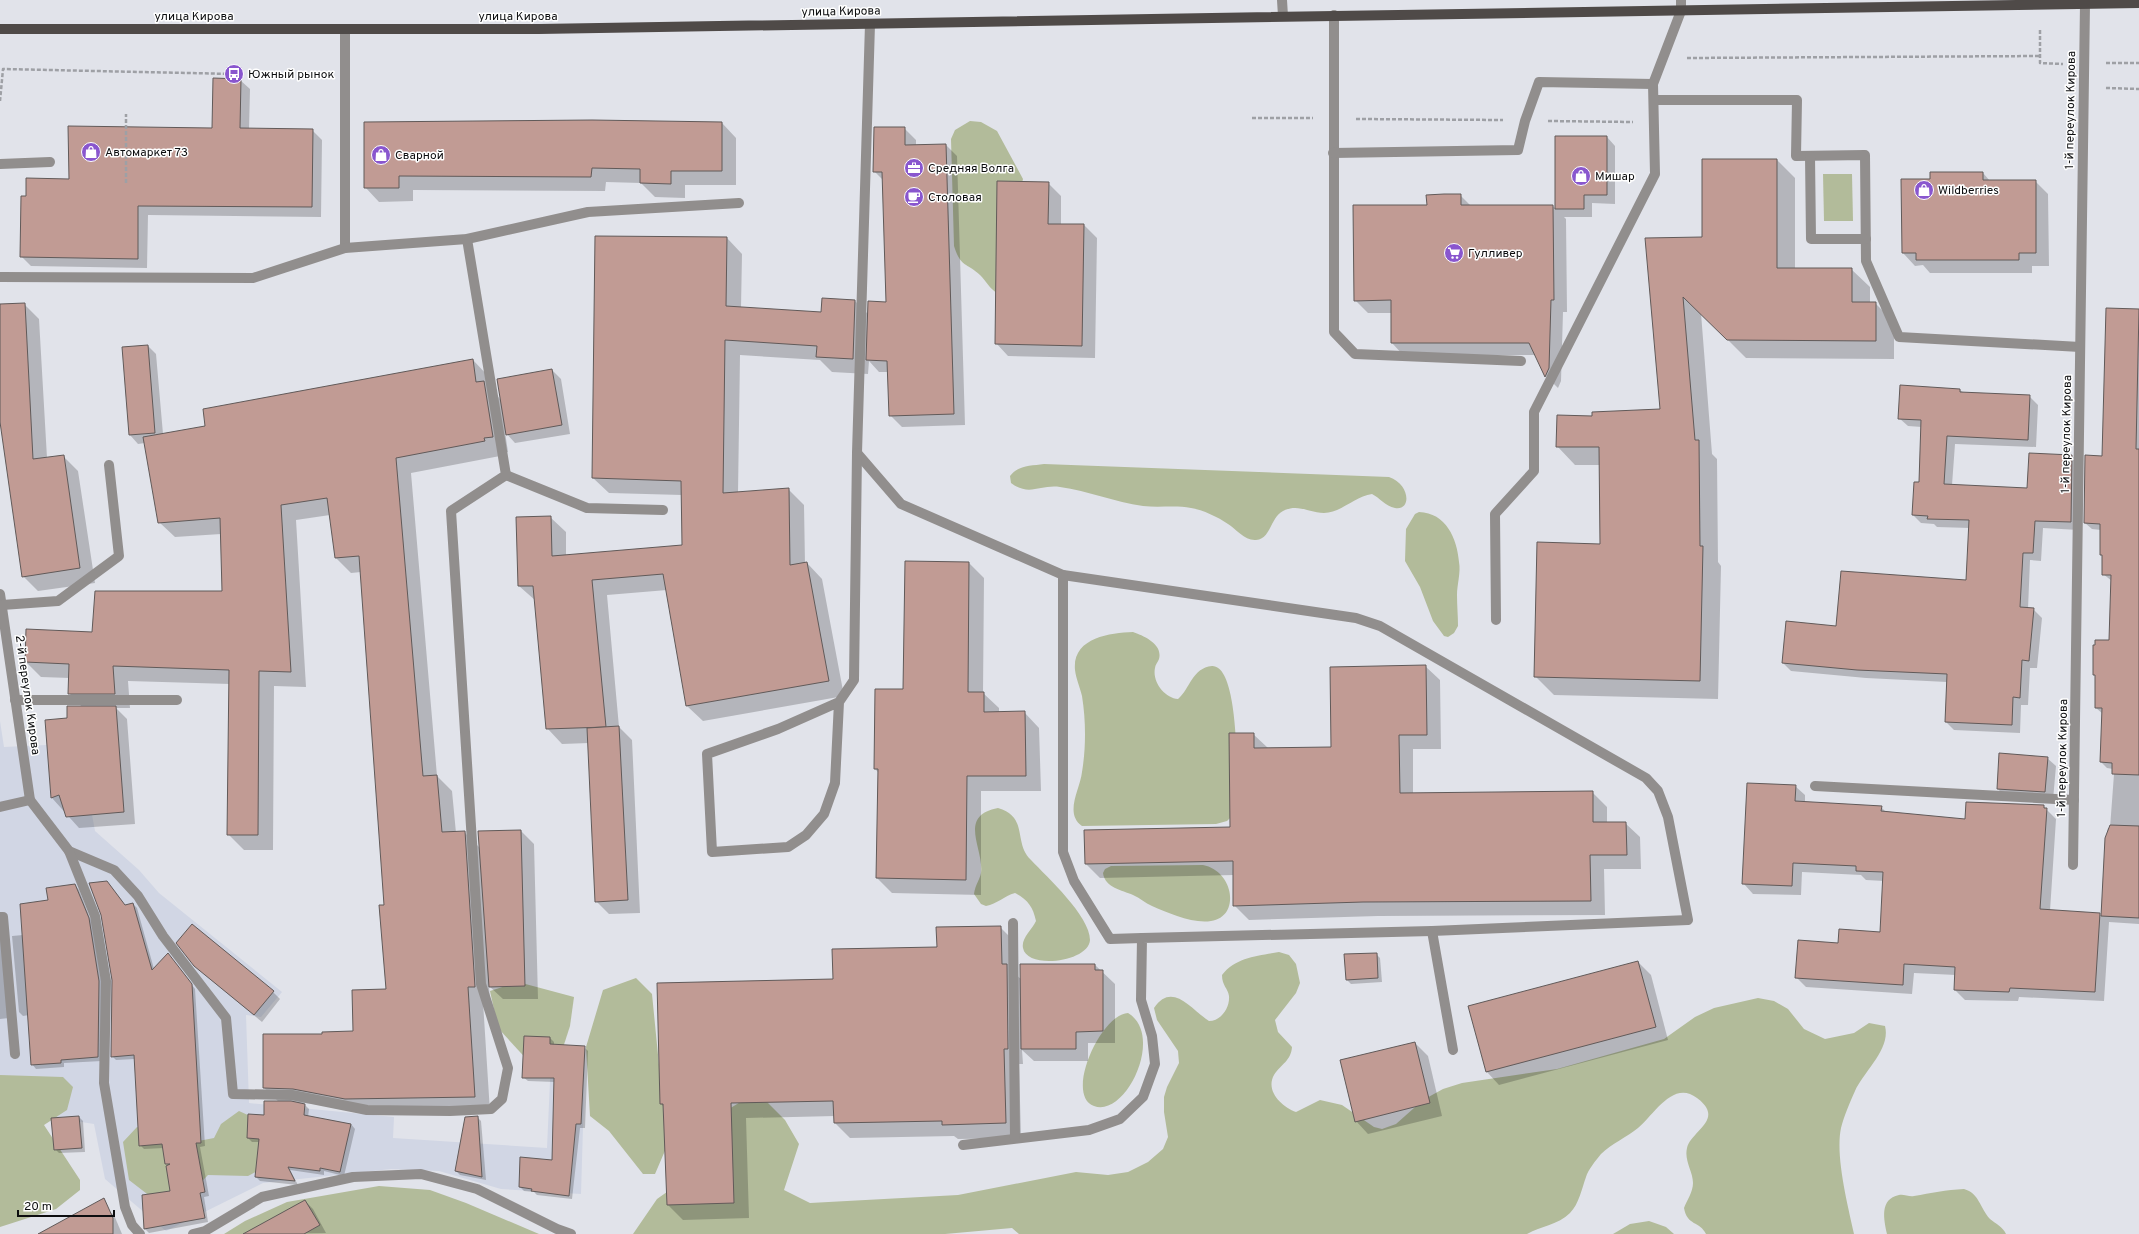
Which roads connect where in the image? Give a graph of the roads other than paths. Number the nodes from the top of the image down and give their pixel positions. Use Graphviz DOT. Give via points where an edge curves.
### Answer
graph roads {
  1 [pos="1282,0"];
  2 [pos="1681,0"];
  3 [pos="2139,3"];
  4 [pos="2085,4"];
  5 [pos="1681,11"];
  6 [pos="1334,15"];
  7 [pos="1283,16"];
  8 [pos="870,24"];
  9 [pos="0,29"];
  10 [pos="345,29"];
  11 [pos="1653,84"];
  12 [pos="1654,100"];
  13 [pos="1333,153"];
  14 [pos="1810,156"];
  15 [pos="50,162"];
  16 [pos="0,164"];
  17 [pos="739,203"];
  18 [pos="467,239"];
  19 [pos="1866,239"];
  20 [pos="345,248"];
  21 [pos="0,276"];
  22 [pos="2080,347"];
  23 [pos="1521,361"];
  24 [pos="857,453"];
  25 [pos="109,466"];
  26 [pos="506,475"];
  27 [pos="663,510"];
  28 [pos="1063,575"];
  29 [pos="0,594"];
  30 [pos="2,605"];
  31 [pos="1496,620"];
  32 [pos="15,700"];
  33 [pos="176,700"];
  34 [pos="839,702"];
  35 [pos="1814,786"];
  36 [pos="30,800"];
  37 [pos="2074,800"];
  38 [pos="0,807"];
  39 [pos="68,851"];
  40 [pos="2074,865"];
  41 [pos="0,917"];
  42 [pos="1013,923"];
  43 [pos="1432,931"];
  44 [pos="1142,938"];
  45 [pos="1453,1050"];
  46 [pos="15,1054"];
  47 [pos="1016,1138"];
  48 [pos="963,1145"];
  49 [pos="140,1234"];
  50 [pos="193,1234"];
  51 [pos="571,1234"];
  1 -- 7 [label="street"];
  2 -- 5 [label="street"];
  3 -- 4 [label="main road, улица Кирова"];
  4 -- 5 [label="main road, улица Кирова"];
  4 -- 22 [label="street, 1-й переулок Кирова"];
  5 -- 6 [label="main road, улица Кирова"];
  5 -- 11 [label="street"];
  6 -- 7 [label="main road, улица Кирова"];
  6 -- 13 [label="street"];
  7 -- 8 [label="main road, улица Кирова"];
  8 -- 10 [label="main road, улица Кирова"];
  8 -- 24 [label="street"];
  9 -- 10 [label="main road, улица Кирова"];
  10 -- 20 [label="street"];
  11 -- 12 [label="street"];
  11 -- 13 [label="street" via="1539,82 1518,150"];
  12 -- 14 [label="street" via="1797,100 1796,156"];
  12 -- 31 [label="street" via="1655,174 1534,412 1534,471 1494,514"];
  13 -- 23 [label="street" via="1334,332 1355,354"];
  14 -- 19 [label="street" via="1811,239"];
  14 -- 19 [label="street" via="1865,155"];
  15 -- 16 [label="street"];
  17 -- 18 [label="street" via="588,212"];
  18 -- 20 [label="street"];
  18 -- 26 [label="street"];
  19 -- 22 [label="street" via="1866,261 1899,337"];
  20 -- 21 [label="street" via="253,278"];
  22 -- 37 [label="street, 1-й переулок Кирова"];
  24 -- 28 [label="street" via="901,504"];
  24 -- 34 [label="street" via="854,680"];
  25 -- 30 [label="street" via="119,556 58,601"];
  26 -- 27 [label="street" via="587,508"];
  26 -- 39 [label="street" via="451,511 481,984 508,1068 502,1099 491,1109 367,1110 292,1095 233,1094 226,1018 163,936 138,896 114,870"];
  28 -- 43 [label="street" via="1356,618 1380,626 1646,778 1658,791 1668,817 1688,920"];
  28 -- 44 [label="street" via="1063,852 1074,881 1110,939"];
  29 -- 30 [label="street, 2-й переулок Кирова"];
  30 -- 32 [label="street, 2-й переулок Кирова"];
  32 -- 33 [label="street"];
  32 -- 36 [label="street, 2-й переулок Кирова"];
  34 -- 34 [label="street" via="778,729 707,754 712,852 788,847 806,835 824,814 835,783"];
  35 -- 37 [label="street"];
  36 -- 38 [label="street"];
  36 -- 39 [label="street"];
  37 -- 40 [label="street, 1-й переулок Кирова"];
  39 -- 49 [label="street" via="95,916 106,981 104,1083 125,1207 132,1224"];
  41 -- 46 [label="street" via="3,917"];
  42 -- 47 [label="street"];
  43 -- 44 [label="street"];
  43 -- 45 [label="street"];
  44 -- 47 [label="street" via="1141,1000 1152,1036 1155,1064 1142,1097 1120,1119 1089,1130"];
  47 -- 48 [label="street"];
  50 -- 51 [label="street" via="205,1231 262,1197 353,1177 421,1174 477,1189"];
}
